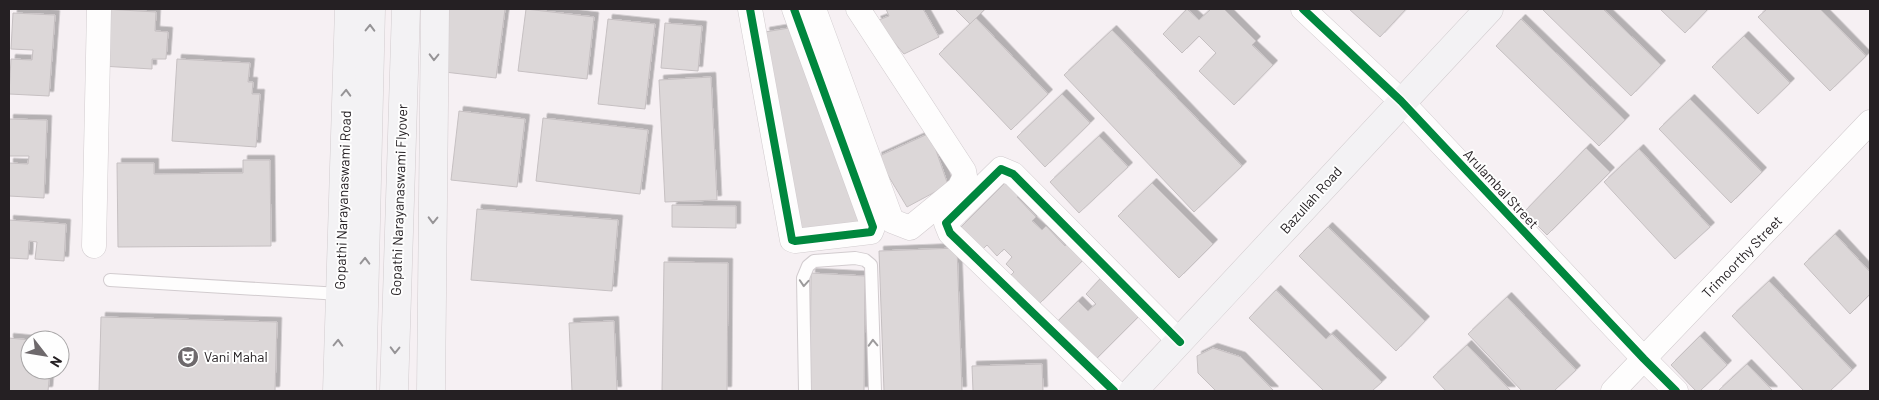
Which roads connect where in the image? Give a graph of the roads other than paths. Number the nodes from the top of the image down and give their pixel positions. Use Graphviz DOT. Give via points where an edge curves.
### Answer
graph roads {
  1 [pos="99,9"];
  2 [pos="349,9"];
  3 [pos="370,9"];
  4 [pos="406,9"];
  5 [pos="435,9"];
  6 [pos="750,9"];
  7 [pos="794,9"];
  8 [pos="814,9"];
  9 [pos="858,9"];
  10 [pos="1302,9"];
  11 [pos="1489,9"];
  12 [pos="1401,101"];
  13 [pos="1870,122"];
  14 [pos="94,246"];
  15 [pos="110,280"];
  16 [pos="340,294"];
  17 [pos="1180,342"];
  18 [pos="1644,359"];
  19 [pos="337,391"];
  20 [pos="362,391"];
  21 [pos="394,391"];
  22 [pos="431,391"];
  23 [pos="805,391"];
  24 [pos="875,391"];
  25 [pos="1114,391"];
  26 [pos="1133,391"];
  27 [pos="1613,391"];
  28 [pos="1676,391"];
  1 -- 14 [label="street"];
  16 -- 2 [label="main road, Gopathi Narayanaswami Road, one-way"];
  20 -- 3 [label="main road, one-way"];
  4 -- 21 [label="main road, Gopathi Narayanaswami Flyover, one-way"];
  5 -- 22 [label="main road, one-way"];
  6 -- 7 [label="street" via="792,240 871,232 873,227"];
  8 -- 9 [label="street" via="892,221 910,228 959,188 964,171"];
  10 -- 12 [label="street, Arulambal Street"];
  11 -- 12 [label="main road, Bazullah Road"];
  12 -- 17 [label="main road, Bazullah Road"];
  12 -- 18 [label="street, Arulambal Street"];
  13 -- 18 [label="street, Trimoorthy Street"];
  15 -- 16 [label="lane"];
  19 -- 16 [label="main road, Gopathi Narayanaswami Road, one-way"];
  17 -- 25 [label="street" via="1013,174 1001,169 946,224 950,233"];
  17 -- 26 [label="main road, Bazullah Road"];
  18 -- 27 [label="street, Trimoorthy Street"];
  18 -- 28 [label="street, Arulambal Street"];
  24 -- 23 [label="lane, one-way" via="871,265 855,258 814,261 803,278"];
}
